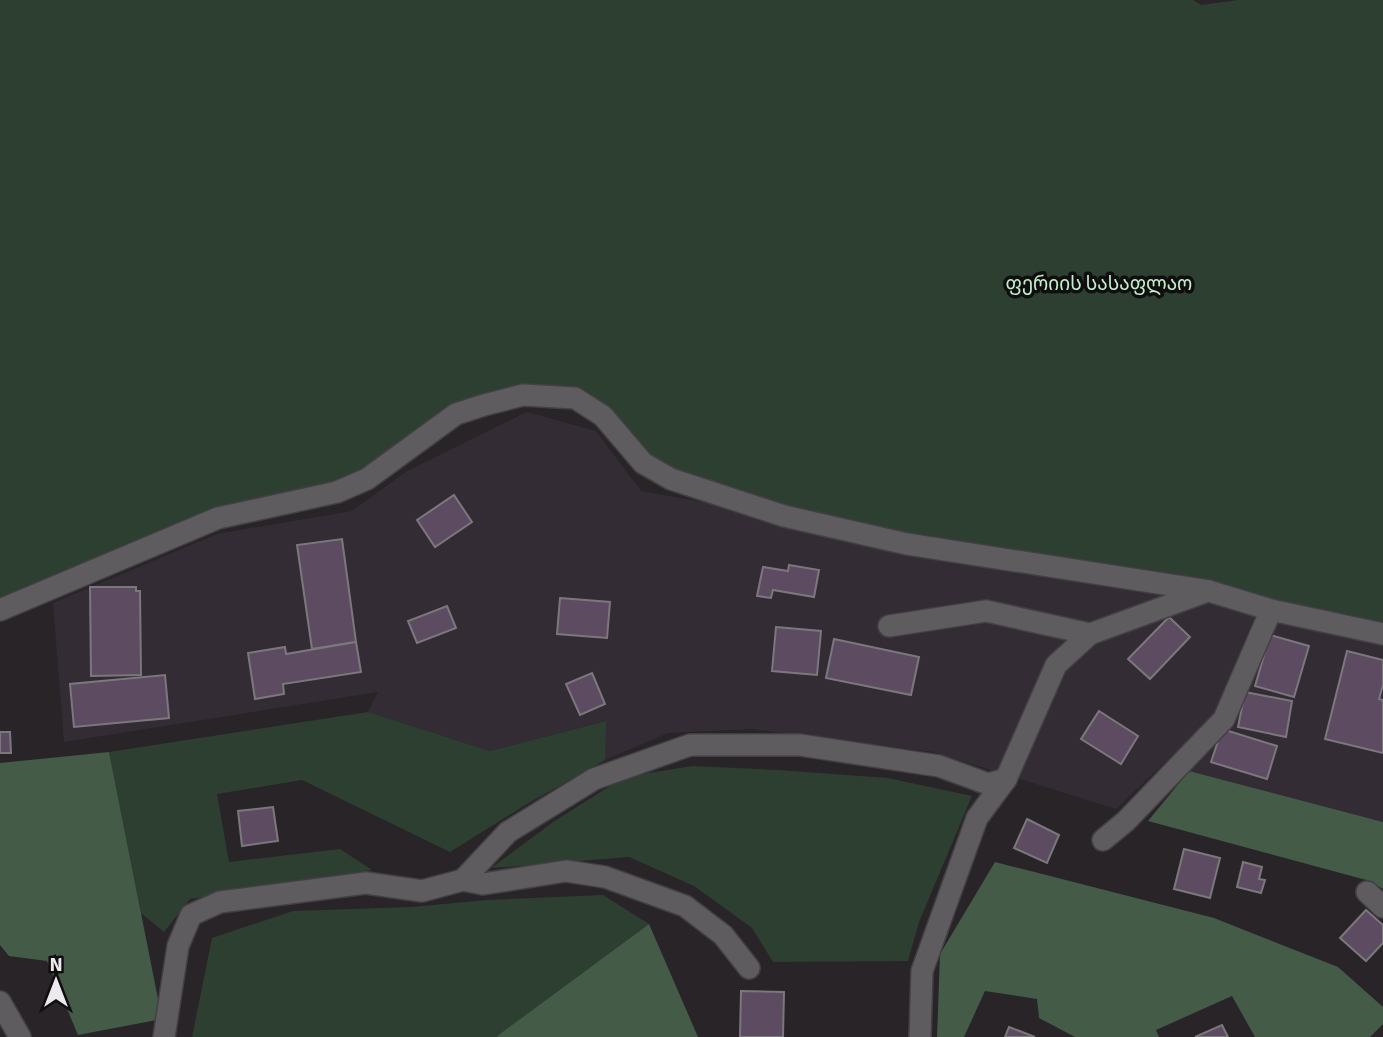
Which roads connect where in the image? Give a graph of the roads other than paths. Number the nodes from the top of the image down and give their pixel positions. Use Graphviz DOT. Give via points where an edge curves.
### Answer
graph roads {
  1 [pos="1209,591"];
  2 [pos="0,610"];
  3 [pos="1271,610"];
  4 [pos="889,626"];
  5 [pos="1090,634"];
  6 [pos="1383,634"];
  7 [pos="1006,779"];
  8 [pos="1103,840"];
  9 [pos="463,880"];
  10 [pos="1367,892"];
  11 [pos="1383,907"];
  12 [pos="750,968"];
  13 [pos="0,1002"];
  14 [pos="20,1037"];
  15 [pos="164,1037"];
  16 [pos="920,1037"];
  1 -- 2 [label="street" via="907,544 783,516 671,480 643,463 603,416 575,398 523,396 456,414 357,484 218,518"];
  1 -- 3 [label="street"];
  1 -- 5 [label="street"];
  3 -- 6 [label="street"];
  3 -- 8 [label="street" via="1224,719"];
  4 -- 5 [label="street" via="986,611"];
  5 -- 7 [label="street" via="1056,665"];
  7 -- 9 [label="street" via="988,784 939,766 800,745 690,745 594,779 508,832"];
  7 -- 16 [label="street" via="977,818 922,971"];
  9 -- 12 [label="street" via="483,884 566,871 605,877 685,906 723,935"];
  9 -- 15 [label="street" via="422,891 366,883 220,902 191,915 178,946"];
  10 -- 11 [label="street"];
  13 -- 14 [label="street"];
}
